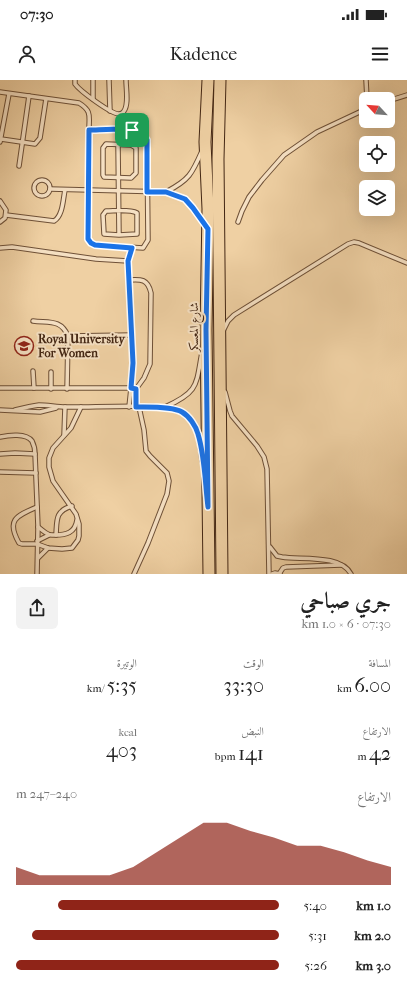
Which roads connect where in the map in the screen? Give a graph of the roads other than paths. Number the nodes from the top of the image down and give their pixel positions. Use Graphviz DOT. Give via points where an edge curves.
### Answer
graph roads {
  1 [pos="75,80"];
  2 [pos="93,80"];
  3 [pos="109,80"];
  4 [pos="126,80"];
  5 [pos="208,80"];
  6 [pos="220,80"];
  7 [pos="366,80"];
  8 [pos="0,92"];
  9 [pos="367,92"];
  10 [pos="9,94"];
  11 [pos="407,95"];
  12 [pos="29,96"];
  13 [pos="46,99"];
  14 [pos="93,99"];
  15 [pos="395,99"];
  16 [pos="110,111"];
  17 [pos="359,112"];
  18 [pos="89,130"];
  19 [pos="0,141"];
  20 [pos="205,142"];
  21 [pos="22,143"];
  22 [pos="118,144"];
  23 [pos="19,166"];
  24 [pos="119,178"];
  25 [pos="50,189"];
  26 [pos="65,190"];
  27 [pos="89,190"];
  28 [pos="119,190"];
  29 [pos="147,192"];
  30 [pos="166,192"];
  31 [pos="0,201"];
  32 [pos="120,211"];
  33 [pos="6,215"];
  34 [pos="0,222"];
  35 [pos="238,222"];
  36 [pos="208,229"];
  37 [pos="120,234"];
  38 [pos="0,248"];
  39 [pos="132,248"];
  40 [pos="128,261"];
  41 [pos="407,263"];
  42 [pos="129,280"];
  43 [pos="33,321"];
  44 [pos="206,330"];
  45 [pos="132,335"];
  46 [pos="68,336"];
  47 [pos="219,337"];
  48 [pos="220,356"];
  49 [pos="34,371"];
  50 [pos="51,372"];
  51 [pos="0,388"];
  52 [pos="34,388"];
  53 [pos="131,388"];
  54 [pos="51,389"];
  55 [pos="67,389"];
  56 [pos="136,389"];
  57 [pos="59,407"];
  58 [pos="65,407"];
  59 [pos="81,407"];
  60 [pos="129,407"];
  61 [pos="138,407"];
  62 [pos="164,408"];
  63 [pos="0,410"];
  64 [pos="15,410"];
  65 [pos="64,436"];
  66 [pos="0,437"];
  67 [pos="0,454"];
  68 [pos="35,454"];
  69 [pos="0,472"];
  70 [pos="36,473"];
  71 [pos="72,506"];
  72 [pos="37,507"];
  73 [pos="208,507"];
  74 [pos="77,519"];
  75 [pos="38,527"];
  76 [pos="49,535"];
  77 [pos="56,535"];
  78 [pos="37,542"];
  79 [pos="270,547"];
  80 [pos="48,548"];
  81 [pos="38,558"];
  82 [pos="342,565"];
  83 [pos="37,574"];
  84 [pos="134,574"];
  85 [pos="209,574"];
  86 [pos="222,574"];
  87 [pos="269,574"];
  88 [pos="272,574"];
  89 [pos="279,574"];
  90 [pos="351,574"];
  1 -- 14 [label="lane" via="77,87"];
  2 -- 14 [label="lane"];
  3 -- 16 [label="lane"];
  4 -- 16 [label="lane" via="126,107 123,113"];
  5 -- 20 [label="main road, شارع المعسكر"];
  6 -- 47 [label="main road, شارع المعسكر"];
  7 -- 9 [label="lane"];
  8 -- 10 [label="lane"];
  10 -- 12 [label="lane"];
  10 -- 19 [label="lane"];
  11 -- 15 [label="lane"];
  12 -- 13 [label="lane"];
  12 -- 21 [label="lane"];
  13 -- 18 [label="lane" via="85,107 89,113"];
  13 -- 21 [label="lane" via="40,138 35,144"];
  14 -- 16 [label="lane"];
  17 -- 35 [label="lane" via="317,132 284,155 250,197"];
  18 -- 27 [label="lane"];
  18 -- 29 [label="lane" via="132,130 144,136 147,140"];
  19 -- 21 [label="lane"];
  20 -- 30 [label="lane" via="192,174"];
  20 -- 36 [label="main road, شارع المعسكر"];
  21 -- 23 [label="lane"];
  22 -- 24 [label="lane"];
  22 -- 24 [label="lane" via="106,144 103,148 103,175 106,178"];
  22 -- 24 [label="lane" via="136,148 136,173 131,178"];
  24 -- 28 [label="lane"];
  25 -- 25 [label="lane" via="45,180 40,180 33,187 38,196 48,194"];
  25 -- 26 [label="lane"];
  26 -- 27 [label="lane"];
  26 -- 33 [label="lane" via="60,212 54,221"];
  27 -- 28 [label="lane"];
  27 -- 39 [label="lane" via="88,239 95,245"];
  28 -- 29 [label="lane"];
  28 -- 32 [label="lane"];
  29 -- 30 [label="lane"];
  29 -- 39 [label="lane" via="148,240 143,248"];
  30 -- 36 [label="lane" via="185,199"];
  31 -- 33 [label="lane" via="5,206"];
  32 -- 37 [label="lane"];
  32 -- 37 [label="lane" via="137,213 137,234"];
  32 -- 37 [label="lane" via="106,210 103,233"];
  33 -- 34 [label="lane"];
  36 -- 44 [label="main road, شارع المعسكر"];
  38 -- 40 [label="lane" via="12,247"];
  39 -- 40 [label="lane"];
  40 -- 42 [label="lane"];
  41 -- 47 [label="lane" via="359,243 348,244 234,314"];
  42 -- 45 [label="lane"];
  42 -- 56 [label="lane" via="140,279 146,282 151,293 150,364"];
  43 -- 46 [label="lane" via="59,324"];
  44 -- 62 [label="lane" via="196,382 187,396"];
  44 -- 73 [label="main road, شارع المعسكر"];
  45 -- 46 [label="lane"];
  45 -- 53 [label="lane"];
  46 -- 55 [label="lane"];
  47 -- 48 [label="main road, شارع المعسكر"];
  48 -- 79 [label="lane" via="230,411 264,457 267,469"];
  48 -- 86 [label="main road, شارع المعسكر"];
  49 -- 52 [label="lane"];
  50 -- 54 [label="lane"];
  51 -- 52 [label="lane"];
  52 -- 54 [label="lane"];
  53 -- 55 [label="lane"];
  53 -- 56 [label="lane"];
  53 -- 60 [label="lane"];
  54 -- 55 [label="lane"];
  56 -- 61 [label="lane"];
  57 -- 58 [label="lane"];
  57 -- 64 [label="lane" via="38,406"];
  57 -- 64 [label="lane" via="40,412"];
  58 -- 59 [label="lane"];
  58 -- 65 [label="lane"];
  59 -- 60 [label="lane"];
  59 -- 65 [label="lane"];
  60 -- 61 [label="lane"];
  61 -- 62 [label="lane"];
  61 -- 84 [label="lane" via="146,451 167,473 169,481 167,494"];
  62 -- 73 [label="lane" via="181,411 198,433"];
  63 -- 64 [label="lane"];
  65 -- 71 [label="lane" via="52,448 49,467 53,481"];
  66 -- 68 [label="lane" via="15,435 28,438 34,445"];
  67 -- 68 [label="lane"];
  68 -- 70 [label="lane"];
  69 -- 70 [label="lane"];
  70 -- 72 [label="lane"];
  71 -- 74 [label="lane"];
  71 -- 77 [label="lane" via="65,508 58,516"];
  72 -- 75 [label="lane"];
  72 -- 78 [label="lane" via="20,516 13,524 19,543"];
  73 -- 85 [label="main road, شارع المعسكر"];
  74 -- 77 [label="lane" via="72,532"];
  74 -- 80 [label="lane" via="79,536 72,548"];
  75 -- 76 [label="lane"];
  75 -- 78 [label="lane"];
  76 -- 77 [label="lane"];
  76 -- 78 [label="lane"];
  78 -- 80 [label="lane"];
  78 -- 81 [label="lane"];
  79 -- 82 [label="lane" via="277,556 337,562"];
  79 -- 87 [label="lane"];
  80 -- 81 [label="lane"];
  81 -- 83 [label="lane"];
  82 -- 89 [label="lane" via="286,567"];
  82 -- 90 [label="lane"];
  88 -- 89 [label="lane"];
}
